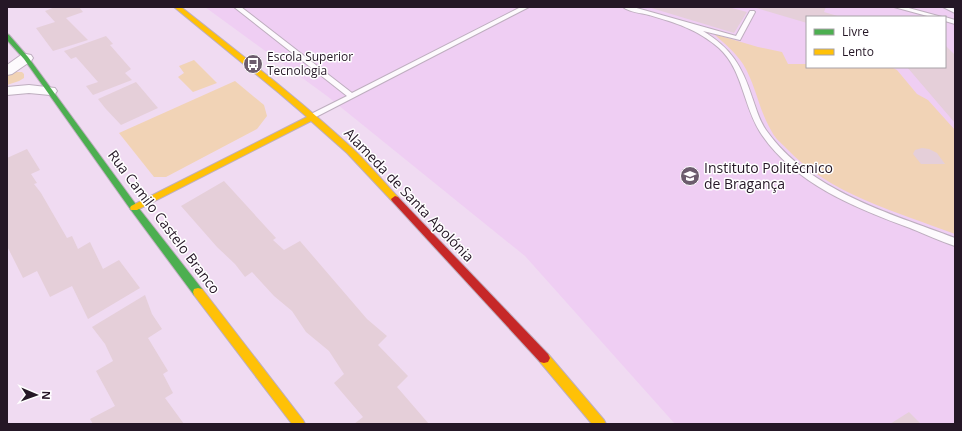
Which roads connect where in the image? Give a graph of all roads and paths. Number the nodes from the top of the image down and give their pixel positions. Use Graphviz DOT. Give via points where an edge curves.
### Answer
graph roads {
  1 [pos="177,7"];
  2 [pos="237,7"];
  3 [pos="526,7"];
  4 [pos="626,7"];
  5 [pos="897,7"];
  6 [pos="946,7"];
  7 [pos="955,11"];
  8 [pos="752,12"];
  9 [pos="935,16"];
  10 [pos="684,22"];
  11 [pos="704,34"];
  12 [pos="7,36"];
  13 [pos="738,39"];
  14 [pos="26,58"];
  15 [pos="7,71"];
  16 [pos="50,90"];
  17 [pos="7,92"];
  18 [pos="352,97"];
  19 [pos="312,117"];
  20 [pos="134,208"];
  21 [pos="955,242"];
  22 [pos="299,424"];
  23 [pos="600,424"];
  1 -- 19 [label="street, Alameda de Santa Apolónia"];
  2 -- 18 [label="lane"];
  3 -- 18 [label="lane"];
  4 -- 10 [label="lane"];
  5 -- 9 [label="lane"];
  6 -- 7 [label="lane"];
  8 -- 13 [label="lane"];
  10 -- 11 [label="lane"];
  10 -- 13 [label="lane"];
  11 -- 13 [label="lane"];
  11 -- 21 [label="lane" via="728,53 738,68 763,131 792,163 845,198"];
  12 -- 14 [label="street, Rua Camilo Castelo Branco"];
  14 -- 15 [label="street"];
  14 -- 16 [label="street, Rua Camilo Castelo Branco"];
  16 -- 17 [label="street"];
  16 -- 20 [label="street, Rua Camilo Castelo Branco"];
  18 -- 19 [label="lane"];
  19 -- 20 [label="street"];
  19 -- 23 [label="street, Alameda de Santa Apolónia" via="356,157 549,364"];
  20 -- 22 [label="street, Rua Camilo Castelo Branco"];
}
